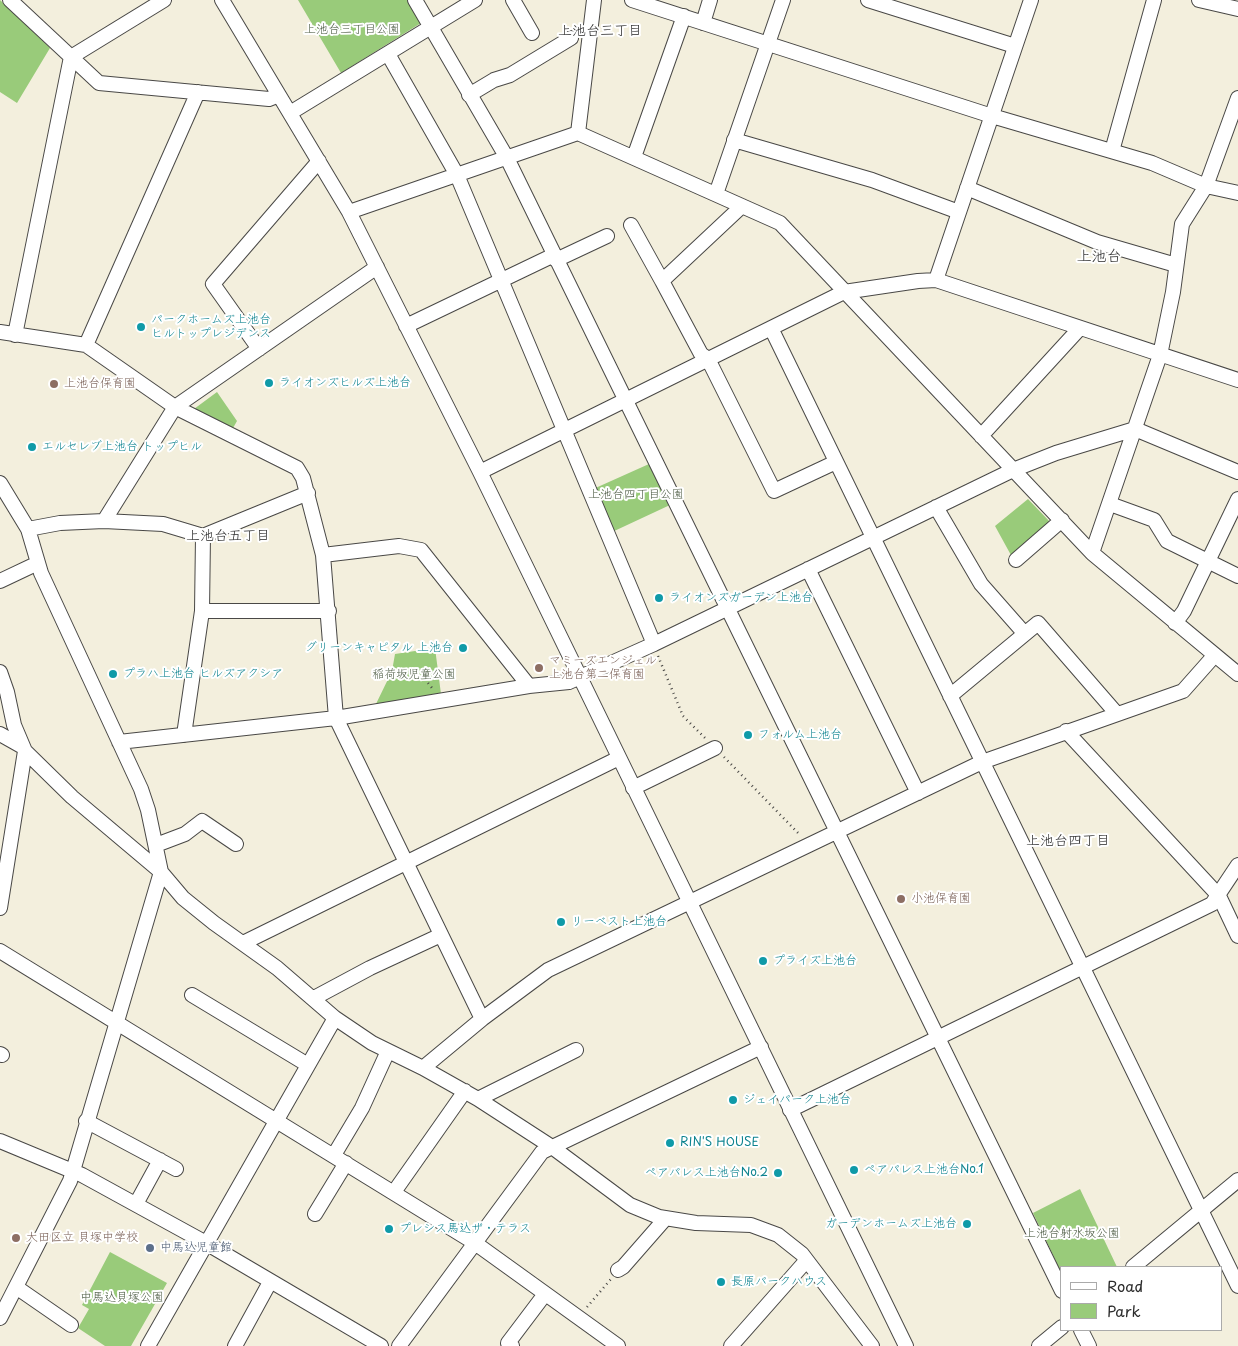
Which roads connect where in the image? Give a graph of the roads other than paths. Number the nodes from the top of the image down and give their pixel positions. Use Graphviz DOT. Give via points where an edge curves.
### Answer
graph roads {
  1 [pos="10,0"];
  2 [pos="164,0"];
  3 [pos="222,0"];
  4 [pos="415,0"];
  5 [pos="475,0"];
  6 [pos="513,0"];
  7 [pos="594,0"];
  8 [pos="632,0"];
  9 [pos="710,0"];
  10 [pos="783,0"];
  11 [pos="868,0"];
  12 [pos="1031,0"];
  13 [pos="1154,0"];
  14 [pos="1199,0"];
  15 [pos="1238,9"];
  16 [pos="684,16"];
  17 [pos="703,23"];
  18 [pos="431,28"];
  19 [pos="532,33"];
  20 [pos="571,38"];
  21 [pos="767,44"];
  22 [pos="1015,46"];
  23 [pos="388,54"];
  24 [pos="71,57"];
  25 [pos="198,92"];
  26 [pos="279,95"];
  27 [pos="470,95"];
  28 [pos="1238,98"];
  29 [pos="290,113"];
  30 [pos="992,116"];
  31 [pos="578,133"];
  32 [pos="734,140"];
  33 [pos="1112,151"];
  34 [pos="634,157"];
  35 [pos="507,158"];
  36 [pos="319,161"];
  37 [pos="457,176"];
  38 [pos="1206,186"];
  39 [pos="967,188"];
  40 [pos="1238,193"];
  41 [pos="716,194"];
  42 [pos="742,206"];
  43 [pos="349,212"];
  44 [pos="958,212"];
  45 [pos="631,225"];
  46 [pos="607,236"];
  47 [pos="555,257"];
  48 [pos="1176,265"];
  49 [pos="377,267"];
  50 [pos="501,280"];
  51 [pos="936,280"];
  52 [pos="662,281"];
  53 [pos="844,292"];
  54 [pos="406,326"];
  55 [pos="771,328"];
  56 [pos="1080,328"];
  57 [pos="0,332"];
  58 [pos="15,335"];
  59 [pos="86,346"];
  60 [pos="260,348"];
  61 [pos="1160,355"];
  62 [pos="708,359"];
  63 [pos="1238,380"];
  64 [pos="625,400"];
  65 [pos="175,408"];
  66 [pos="1135,429"];
  67 [pos="564,431"];
  68 [pos="981,436"];
  69 [pos="836,462"];
  70 [pos="1013,470"];
  71 [pos="480,472"];
  72 [pos="1238,472"];
  73 [pos="0,483"];
  74 [pos="308,493"];
  75 [pos="1238,499"];
  76 [pos="1110,504"];
  77 [pos="936,507"];
  78 [pos="1062,520"];
  79 [pos="104,521"];
  80 [pos="28,529"];
  81 [pos="203,536"];
  82 [pos="873,538"];
  83 [pos="1092,553"];
  84 [pos="323,555"];
  85 [pos="1016,560"];
  86 [pos="1208,562"];
  87 [pos="38,563"];
  88 [pos="808,569"];
  89 [pos="1238,576"];
  90 [pos="0,581"];
  91 [pos="728,608"];
  92 [pos="329,610"];
  93 [pos="202,611"];
  94 [pos="1175,623"];
  95 [pos="1025,634"];
  96 [pos="654,644"];
  97 [pos="1214,656"];
  98 [pos="0,672"];
  99 [pos="1238,674"];
  100 [pos="580,678"];
  101 [pos="529,686"];
  102 [pos="950,696"];
  103 [pos="1117,714"];
  104 [pos="336,718"];
  105 [pos="1066,731"];
  106 [pos="0,734"];
  107 [pos="184,736"];
  108 [pos="120,742"];
  109 [pos="715,748"];
  110 [pos="24,749"];
  111 [pos="618,758"];
  112 [pos="982,762"];
  113 [pos="633,788"];
  114 [pos="918,793"];
  115 [pos="837,833"];
  116 [pos="236,844"];
  117 [pos="156,845"];
  118 [pos="406,864"];
  119 [pos="1238,865"];
  120 [pos="161,872"];
  121 [pos="1219,896"];
  122 [pos="690,902"];
  123 [pos="0,908"];
  124 [pos="441,935"];
  125 [pos="1238,936"];
  126 [pos="243,943"];
  127 [pos="0,952"];
  128 [pos="1082,966"];
  129 [pos="192,995"];
  130 [pos="314,998"];
  131 [pos="335,1018"];
  132 [pos="482,1019"];
  133 [pos="117,1021"];
  134 [pos="937,1038"];
  135 [pos="761,1047"];
  136 [pos="576,1050"];
  137 [pos="388,1051"];
  138 [pos="308,1065"];
  139 [pos="423,1068"];
  140 [pos="465,1091"];
  141 [pos="478,1099"];
  142 [pos="790,1110"];
  143 [pos="277,1120"];
  144 [pos="86,1121"];
  145 [pos="0,1142"];
  146 [pos="552,1147"];
  147 [pos="340,1159"];
  148 [pos="160,1160"];
  149 [pos="176,1170"];
  150 [pos="73,1171"];
  151 [pos="1238,1180"];
  152 [pos="394,1192"];
  153 [pos="136,1204"];
  154 [pos="1201,1210"];
  155 [pos="315,1214"];
  156 [pos="665,1218"];
  157 [pos="475,1243"];
  158 [pos="206,1244"];
  159 [pos="806,1261"];
  160 [pos="1134,1266"];
  161 [pos="618,1270"];
  162 [pos="270,1282"];
  163 [pos="1238,1286"];
  164 [pos="16,1287"];
  165 [pos="1060,1287"];
  166 [pos="545,1294"];
  167 [pos="0,1318"];
  168 [pos="71,1326"];
  169 [pos="1060,1329"];
  170 [pos="1082,1331"];
  171 [pos="148,1346"];
  172 [pos="235,1346"];
  173 [pos="381,1346"];
  174 [pos="399,1346"];
  175 [pos="512,1346"];
  176 [pos="618,1346"];
  177 [pos="731,1346"];
  178 [pos="871,1346"];
  179 [pos="906,1346"];
  180 [pos="1039,1346"];
  181 [pos="1089,1346"];
  1 -- 24 [label="street"];
  2 -- 24 [label="street"];
  3 -- 26 [label="street"];
  4 -- 18 [label="street"];
  5 -- 18 [label="street"];
  6 -- 19 [label="street"];
  7 -- 31 [label="street"];
  8 -- 16 [label="street"];
  9 -- 17 [label="street"];
  10 -- 21 [label="street"];
  11 -- 22 [label="street"];
  12 -- 22 [label="street"];
  13 -- 33 [label="street"];
  14 -- 15 [label="street"];
  16 -- 17 [label="street"];
  16 -- 34 [label="street"];
  17 -- 21 [label="street"];
  18 -- 23 [label="street"];
  18 -- 27 [label="street"];
  20 -- 27 [label="street"];
  21 -- 30 [label="street"];
  21 -- 32 [label="street"];
  22 -- 30 [label="street"];
  23 -- 29 [label="street"];
  23 -- 37 [label="street"];
  24 -- 25 [label="street" via="99,83"];
  24 -- 58 [label="street"];
  25 -- 26 [label="street" via="269,99"];
  25 -- 59 [label="street"];
  26 -- 29 [label="street"];
  27 -- 35 [label="street"];
  28 -- 38 [label="street"];
  29 -- 36 [label="street"];
  30 -- 33 [label="street"];
  30 -- 39 [label="street"];
  31 -- 34 [label="street"];
  31 -- 35 [label="street"];
  32 -- 41 [label="street"];
  32 -- 44 [label="street" via="872,180"];
  33 -- 38 [label="street" via="1152,163"];
  34 -- 41 [label="street"];
  35 -- 37 [label="street"];
  35 -- 47 [label="street"];
  36 -- 43 [label="street"];
  36 -- 60 [label="street" via="213,284"];
  37 -- 43 [label="street"];
  37 -- 50 [label="street"];
  38 -- 40 [label="street"];
  38 -- 48 [label="street" via="1182,224"];
  39 -- 44 [label="street"];
  39 -- 48 [label="street" via="1097,242"];
  41 -- 42 [label="street"];
  42 -- 52 [label="street"];
  42 -- 53 [label="street" via="780,223"];
  43 -- 49 [label="street"];
  44 -- 51 [label="street"];
  45 -- 52 [label="street"];
  46 -- 47 [label="street"];
  47 -- 50 [label="street"];
  47 -- 64 [label="street"];
  48 -- 61 [label="street"];
  49 -- 54 [label="street"];
  49 -- 60 [label="street"];
  50 -- 54 [label="street"];
  50 -- 67 [label="street"];
  51 -- 53 [label="street"];
  51 -- 56 [label="street"];
  52 -- 62 [label="street" via="701,354"];
  53 -- 55 [label="street"];
  53 -- 68 [label="street"];
  54 -- 71 [label="street"];
  55 -- 62 [label="street"];
  55 -- 69 [label="street"];
  56 -- 61 [label="street"];
  56 -- 68 [label="street"];
  57 -- 58 [label="street"];
  58 -- 59 [label="street"];
  59 -- 65 [label="street"];
  60 -- 65 [label="street"];
  61 -- 63 [label="street"];
  61 -- 66 [label="street"];
  62 -- 64 [label="street"];
  62 -- 69 [label="street" via="774,491"];
  64 -- 67 [label="street"];
  64 -- 91 [label="street"];
  65 -- 74 [label="street" via="297,468"];
  65 -- 79 [label="street"];
  66 -- 70 [label="street"];
  66 -- 72 [label="street"];
  66 -- 76 [label="street"];
  67 -- 71 [label="street"];
  67 -- 96 [label="street"];
  68 -- 70 [label="street"];
  69 -- 82 [label="street"];
  70 -- 77 [label="street"];
  70 -- 78 [label="street"];
  71 -- 100 [label="street"];
  73 -- 80 [label="street"];
  74 -- 81 [label="street"];
  74 -- 84 [label="street"];
  75 -- 86 [label="street"];
  76 -- 83 [label="street"];
  76 -- 86 [label="street" via="1154,520 1167,541"];
  77 -- 82 [label="street"];
  77 -- 95 [label="street" via="981,584"];
  78 -- 83 [label="street"];
  78 -- 85 [label="street"];
  79 -- 80 [label="street" via="60,523"];
  79 -- 81 [label="street" via="163,524"];
  80 -- 87 [label="street"];
  81 -- 93 [label="street"];
  82 -- 88 [label="street"];
  82 -- 102 [label="street"];
  83 -- 94 [label="street"];
  84 -- 92 [label="street"];
  84 -- 101 [label="street" via="399,546 421,550"];
  86 -- 89 [label="street"];
  86 -- 94 [label="street"];
  87 -- 90 [label="street"];
  87 -- 108 [label="street"];
  88 -- 91 [label="street"];
  88 -- 114 [label="street"];
  91 -- 96 [label="street"];
  91 -- 115 [label="street"];
  92 -- 93 [label="street"];
  92 -- 104 [label="street"];
  93 -- 107 [label="street"];
  94 -- 97 [label="street"];
  95 -- 102 [label="street"];
  95 -- 103 [label="street" via="1038,623"];
  96 -- 100 [label="street"];
  97 -- 99 [label="street"];
  97 -- 103 [label="street" via="1183,691"];
  98 -- 110 [label="street"];
  100 -- 101 [label="street"];
  100 -- 111 [label="street"];
  101 -- 104 [label="street"];
  102 -- 112 [label="street"];
  103 -- 105 [label="street"];
  104 -- 107 [label="street"];
  104 -- 118 [label="street"];
  105 -- 112 [label="street"];
  105 -- 121 [label="street"];
  106 -- 110 [label="street"];
  107 -- 108 [label="street"];
  108 -- 117 [label="street" via="141,789"];
  109 -- 113 [label="street"];
  110 -- 120 [label="street" via="72,797"];
  110 -- 123 [label="street"];
  111 -- 113 [label="street"];
  111 -- 118 [label="street"];
  112 -- 114 [label="street"];
  112 -- 128 [label="street"];
  113 -- 122 [label="street"];
  114 -- 115 [label="street"];
  115 -- 122 [label="street"];
  115 -- 134 [label="street"];
  116 -- 117 [label="street" via="202,821 185,834"];
  117 -- 120 [label="street"];
  118 -- 124 [label="street"];
  118 -- 126 [label="street"];
  119 -- 121 [label="street"];
  120 -- 126 [label="street" via="183,898"];
  120 -- 133 [label="street"];
  121 -- 125 [label="street"];
  121 -- 128 [label="street" via="1212,904"];
  122 -- 132 [label="street" via="548,970"];
  122 -- 135 [label="street"];
  124 -- 130 [label="street"];
  124 -- 132 [label="street"];
  126 -- 130 [label="street"];
  127 -- 133 [label="street"];
  128 -- 134 [label="street"];
  128 -- 154 [label="street"];
  129 -- 138 [label="street"];
  130 -- 131 [label="street"];
  131 -- 137 [label="street"];
  131 -- 138 [label="street"];
  132 -- 139 [label="street"];
  133 -- 143 [label="street"];
  133 -- 144 [label="street"];
  134 -- 142 [label="street"];
  134 -- 165 [label="street"];
  135 -- 142 [label="street"];
  135 -- 146 [label="street"];
  136 -- 141 [label="street"];
  137 -- 139 [label="street"];
  137 -- 147 [label="street"];
  138 -- 143 [label="street"];
  139 -- 140 [label="street"];
  140 -- 141 [label="street"];
  140 -- 152 [label="street"];
  141 -- 146 [label="street"];
  142 -- 179 [label="street"];
  143 -- 147 [label="street"];
  143 -- 158 [label="street"];
  144 -- 148 [label="street"];
  144 -- 150 [label="street"];
  145 -- 150 [label="street"];
  146 -- 156 [label="street" via="630,1205"];
  146 -- 157 [label="street" via="542,1152"];
  147 -- 152 [label="street"];
  147 -- 155 [label="street"];
  148 -- 149 [label="street"];
  148 -- 153 [label="street"];
  150 -- 153 [label="street"];
  150 -- 164 [label="street"];
  151 -- 154 [label="street"];
  152 -- 157 [label="street"];
  153 -- 158 [label="street"];
  154 -- 160 [label="street"];
  154 -- 163 [label="street"];
  156 -- 159 [label="street" via="751,1225 778,1235 796,1248"];
  156 -- 161 [label="street"];
  157 -- 166 [label="street"];
  157 -- 174 [label="street"];
  158 -- 162 [label="street"];
  158 -- 171 [label="street"];
  159 -- 177 [label="street"];
  159 -- 178 [label="street"];
  162 -- 172 [label="street"];
  162 -- 173 [label="street"];
  164 -- 167 [label="street"];
  164 -- 168 [label="street"];
  166 -- 175 [label="street" via="508,1343"];
  166 -- 176 [label="street"];
  169 -- 180 [label="street"];
  170 -- 181 [label="street"];
}
